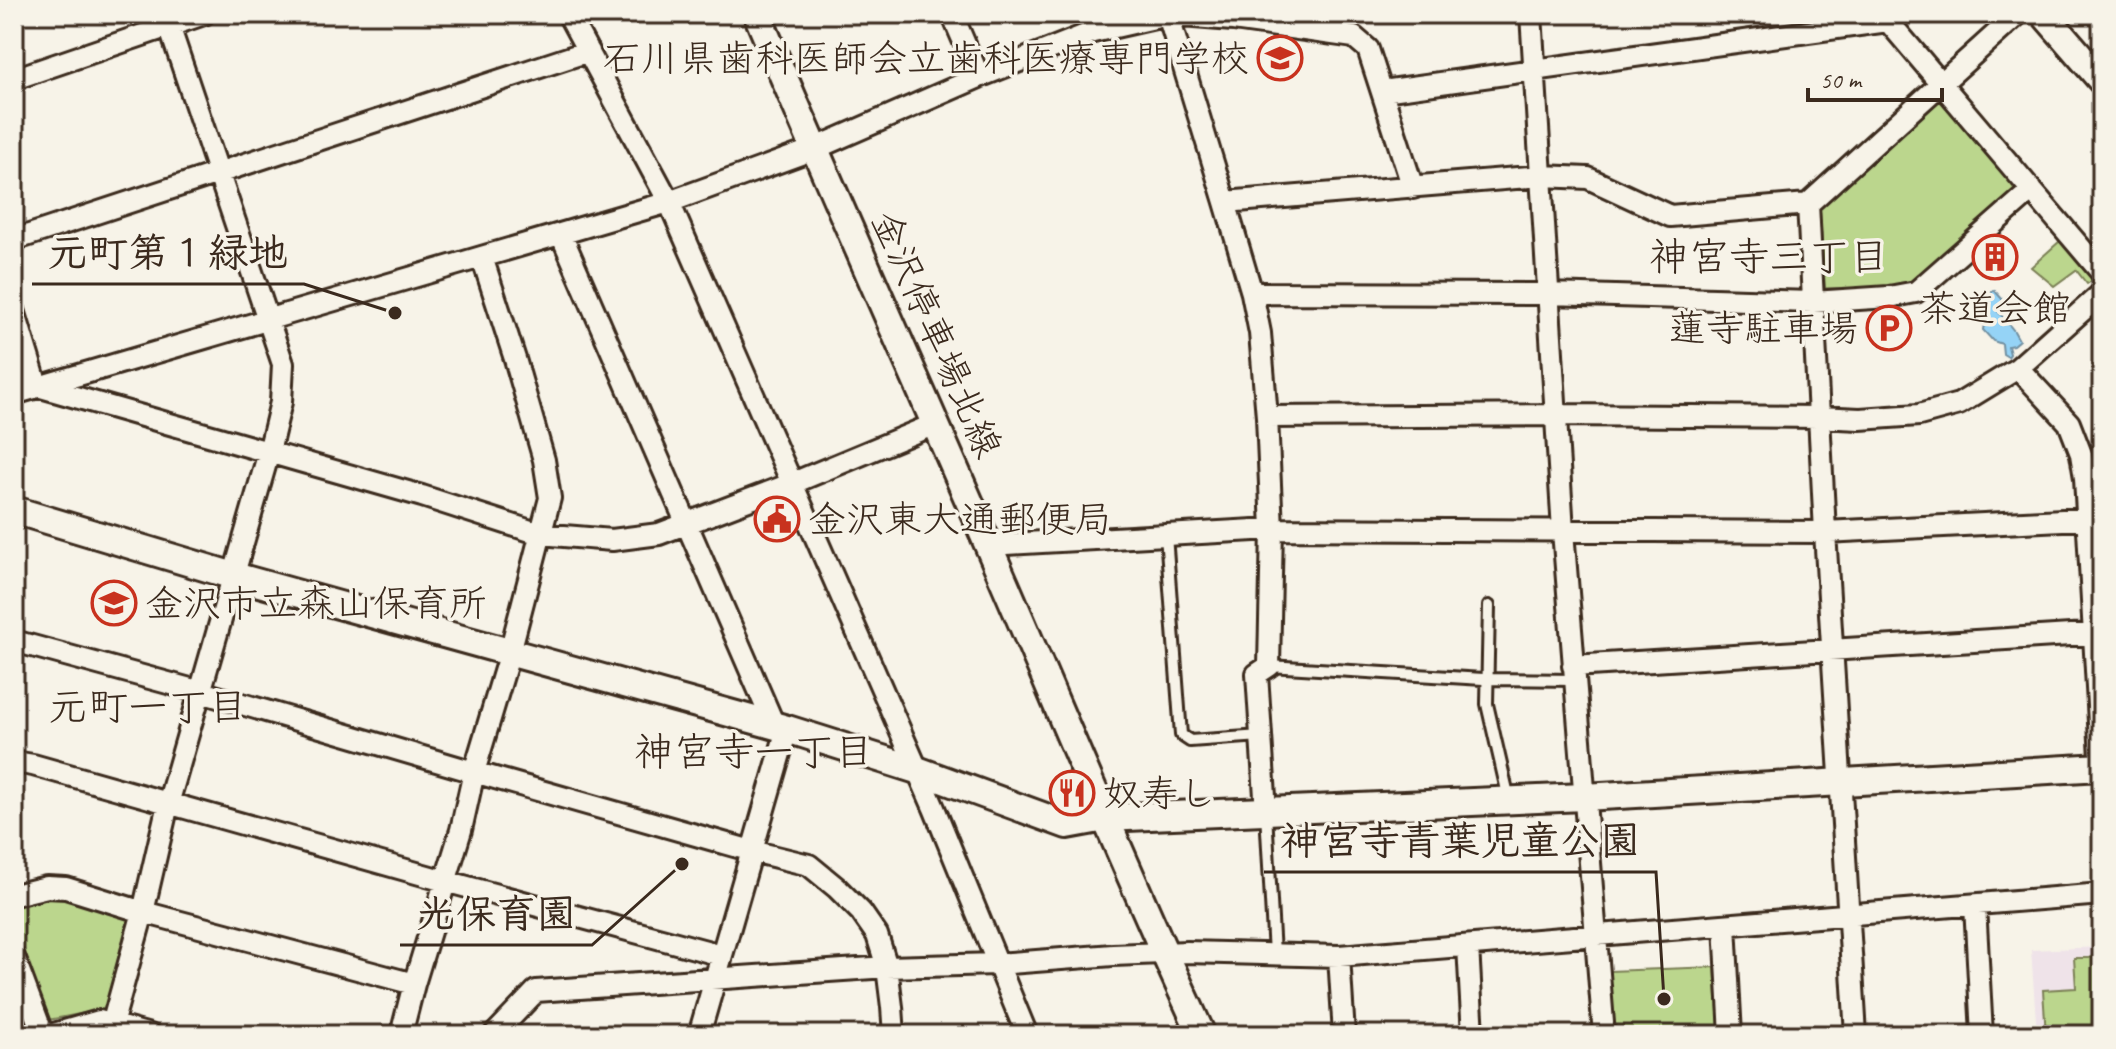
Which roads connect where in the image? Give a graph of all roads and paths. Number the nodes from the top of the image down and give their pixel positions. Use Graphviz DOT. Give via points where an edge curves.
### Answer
graph roads {
  1 [pos="204,14"];
  2 [pos="568,14"];
  3 [pos="757,14"];
  4 [pos="952,14"];
  5 [pos="1531,14"];
  6 [pos="2018,14"];
  7 [pos="2044,14"];
  8 [pos="1168,15"];
  9 [pos="1233,17"];
  10 [pos="1885,18"];
  11 [pos="167,20"];
  12 [pos="1093,23"];
  13 [pos="589,51"];
  14 [pos="1535,70"];
  15 [pos="979,77"];
  16 [pos="14,79"];
  17 [pos="2102,81"];
  18 [pos="1942,83"];
  19 [pos="1383,91"];
  20 [pos="814,149"];
  21 [pos="219,172"];
  22 [pos="1542,176"];
  23 [pos="1413,188"];
  24 [pos="2032,190"];
  25 [pos="669,202"];
  26 [pos="1225,202"];
  27 [pos="1808,204"];
  28 [pos="561,234"];
  29 [pos="14,240"];
  30 [pos="482,257"];
  31 [pos="2102,273"];
  32 [pos="1252,293"];
  33 [pos="2102,293"];
  34 [pos="1549,294"];
  35 [pos="1813,302"];
  36 [pos="14,310"];
  37 [pos="269,319"];
  38 [pos="2018,368"];
  39 [pos="37,386"];
  40 [pos="14,394"];
  41 [pos="1556,415"];
  42 [pos="1267,417"];
  43 [pos="1819,417"];
  44 [pos="935,424"];
  45 [pos="269,452"];
  46 [pos="793,483"];
  47 [pos="14,510"];
  48 [pos="2094,518"];
  49 [pos="687,524"];
  50 [pos="1272,529"];
  51 [pos="1563,531"];
  52 [pos="1825,532"];
  53 [pos="540,534"];
  54 [pos="1166,535"];
  55 [pos="989,545"];
  56 [pos="234,576"];
  57 [pos="1489,606"];
  58 [pos="2098,633"];
  59 [pos="14,641"];
  60 [pos="1832,649"];
  61 [pos="510,652"];
  62 [pos="1269,666"];
  63 [pos="1574,673"];
  64 [pos="1487,679"];
  65 [pos="201,692"];
  66 [pos="780,727"];
  67 [pos="1261,736"];
  68 [pos="14,762"];
  69 [pos="2102,767"];
  70 [pos="917,770"];
  71 [pos="474,772"];
  72 [pos="2102,775"];
  73 [pos="1840,784"];
  74 [pos="1584,797"];
  75 [pos="1510,801"];
  76 [pos="168,804"];
  77 [pos="1266,812"];
  78 [pos="1105,818"];
  79 [pos="752,851"];
  80 [pos="445,881"];
  81 [pos="2102,894"];
  82 [pos="14,895"];
  83 [pos="1975,905"];
  84 [pos="143,912"];
  85 [pos="1848,915"];
  86 [pos="1725,925"];
  87 [pos="1595,935"];
  88 [pos="1468,946"];
  89 [pos="1164,953"];
  90 [pos="1274,954"];
  91 [pos="721,955"];
  92 [pos="1339,956"];
  93 [pos="14,957"];
  94 [pos="997,964"];
  95 [pos="887,967"];
  96 [pos="714,980"];
  97 [pos="414,984"];
  98 [pos="112,1025"];
  99 [pos="43,1035"];
  100 [pos="50,1035"];
  101 [pos="150,1035"];
  102 [pos="401,1035"];
  103 [pos="494,1035"];
  104 [pos="699,1035"];
  105 [pos="894,1035"];
  106 [pos="1027,1035"];
  107 [pos="1202,1035"];
  108 [pos="1344,1035"];
  109 [pos="1473,1035"];
  110 [pos="1604,1035"];
  111 [pos="1731,1035"];
  112 [pos="1856,1035"];
  113 [pos="1982,1035"];
  1 -- 11 [label="street"];
  2 -- 13 [label="street"];
  3 -- 20 [label="street, 金沢停車場北線"];
  4 -- 15 [label="street"];
  5 -- 14 [label="street"];
  6 -- 18 [label="street"];
  7 -- 17 [label="street"];
  8 -- 9 [label="street"];
  8 -- 12 [label="street"];
  8 -- 26 [label="street"];
  9 -- 19 [label="street" via="1354,37 1368,49"];
  10 -- 14 [label="street"];
  10 -- 18 [label="street"];
  11 -- 16 [label="street"];
  11 -- 21 [label="street"];
  12 -- 15 [label="street"];
  13 -- 21 [label="street"];
  13 -- 25 [label="street"];
  14 -- 19 [label="street"];
  14 -- 22 [label="street"];
  15 -- 20 [label="street"];
  18 -- 24 [label="street"];
  18 -- 27 [label="street"];
  19 -- 23 [label="street"];
  20 -- 25 [label="street"];
  20 -- 44 [label="street, 金沢停車場北線"];
  21 -- 29 [label="street"];
  21 -- 37 [label="street"];
  22 -- 23 [label="street"];
  22 -- 27 [label="street" via="1588,178 1670,216"];
  22 -- 34 [label="street"];
  23 -- 26 [label="street"];
  24 -- 31 [label="street"];
  24 -- 35 [label="street" via="1916,292"];
  25 -- 28 [label="street"];
  25 -- 46 [label="street"];
  26 -- 32 [label="street"];
  27 -- 35 [label="street"];
  28 -- 30 [label="street"];
  28 -- 49 [label="street"];
  30 -- 37 [label="street"];
  30 -- 53 [label="street" via="544,460 550,498"];
  32 -- 34 [label="street"];
  32 -- 42 [label="street"];
  33 -- 38 [label="street"];
  34 -- 35 [label="street"];
  34 -- 41 [label="street"];
  35 -- 43 [label="street"];
  36 -- 39 [label="street"];
  37 -- 39 [label="street"];
  37 -- 45 [label="street" via="283,364"];
  38 -- 43 [label="street" via="1959,404 1919,415"];
  38 -- 48 [label="street" via="2069,423"];
  39 -- 40 [label="street"];
  39 -- 45 [label="street"];
  41 -- 42 [label="street"];
  41 -- 43 [label="street"];
  41 -- 51 [label="street"];
  42 -- 50 [label="street"];
  43 -- 52 [label="street"];
  44 -- 46 [label="street"];
  44 -- 55 [label="street, 金沢停車場北線"];
  45 -- 53 [label="street"];
  45 -- 56 [label="street"];
  46 -- 49 [label="street"];
  46 -- 70 [label="street"];
  47 -- 56 [label="street"];
  48 -- 52 [label="street"];
  48 -- 58 [label="street"];
  49 -- 53 [label="street" via="612,540"];
  49 -- 66 [label="street"];
  50 -- 51 [label="street"];
  50 -- 54 [label="street"];
  50 -- 62 [label="street"];
  51 -- 52 [label="street"];
  51 -- 63 [label="street"];
  52 -- 60 [label="street"];
  53 -- 61 [label="street"];
  54 -- 55 [label="street"];
  54 -- 67 [label="lane" via="1181,735 1190,741"];
  55 -- 78 [label="street, 金沢停車場北線"];
  56 -- 61 [label="street"];
  56 -- 65 [label="street"];
  57 -- 64 [label="lane"];
  58 -- 60 [label="street"];
  58 -- 69 [label="street"];
  59 -- 65 [label="street"];
  60 -- 63 [label="street"];
  60 -- 73 [label="street"];
  61 -- 66 [label="street"];
  61 -- 71 [label="street"];
  62 -- 64 [label="lane"];
  62 -- 67 [label="street" via="1257,674"];
  63 -- 64 [label="lane"];
  63 -- 74 [label="street"];
  64 -- 75 [label="lane" via="1487,704"];
  65 -- 71 [label="street"];
  65 -- 76 [label="street"];
  66 -- 70 [label="street"];
  66 -- 79 [label="street"];
  67 -- 77 [label="street"];
  68 -- 76 [label="street"];
  69 -- 72 [label="street"];
  69 -- 73 [label="street"];
  70 -- 78 [label="street" via="1067,825"];
  70 -- 94 [label="street"];
  71 -- 79 [label="street"];
  71 -- 80 [label="street"];
  73 -- 74 [label="street"];
  73 -- 85 [label="street"];
  74 -- 75 [label="street"];
  74 -- 87 [label="street"];
  75 -- 77 [label="street"];
  76 -- 80 [label="street"];
  76 -- 84 [label="street"];
  77 -- 78 [label="street"];
  77 -- 90 [label="lane"];
  78 -- 89 [label="street, 金沢停車場北線"];
  79 -- 91 [label="street"];
  79 -- 95 [label="street" via="809,865 837,888 877,935"];
  80 -- 91 [label="street"];
  80 -- 97 [label="street"];
  81 -- 83 [label="street"];
  82 -- 84 [label="street" via="66,888"];
  83 -- 85 [label="street"];
  83 -- 113 [label="street"];
  84 -- 97 [label="street"];
  84 -- 98 [label="street"];
  85 -- 86 [label="street"];
  85 -- 112 [label="street"];
  86 -- 87 [label="street"];
  86 -- 111 [label="street"];
  87 -- 88 [label="street"];
  87 -- 110 [label="street"];
  88 -- 92 [label="street"];
  88 -- 109 [label="street"];
  89 -- 90 [label="street"];
  89 -- 94 [label="street"];
  89 -- 107 [label="street, 金沢停車場北線"];
  90 -- 92 [label="street"];
  91 -- 96 [label="street"];
  92 -- 108 [label="street"];
  93 -- 99 [label="street"];
  94 -- 95 [label="street"];
  94 -- 106 [label="street"];
  95 -- 96 [label="street"];
  95 -- 105 [label="street"];
  96 -- 103 [label="street" via="536,991"];
  96 -- 104 [label="street"];
  97 -- 102 [label="street"];
  98 -- 100 [label="street" via="99,1021"];
  98 -- 101 [label="street"];
}
